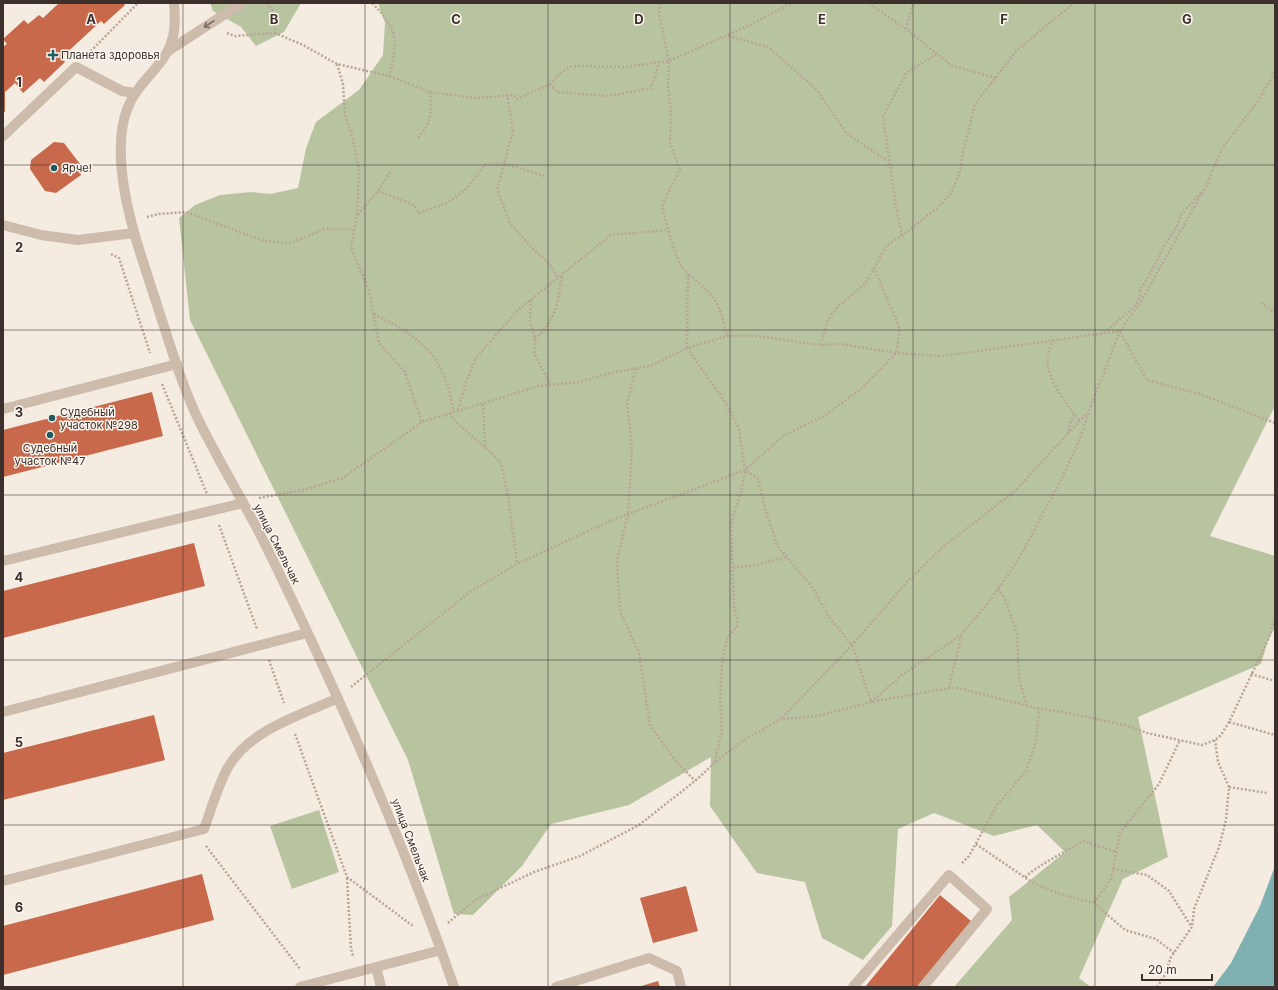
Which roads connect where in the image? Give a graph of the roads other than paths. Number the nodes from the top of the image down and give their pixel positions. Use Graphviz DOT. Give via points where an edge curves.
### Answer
graph roads {
  1 [pos="174,3"];
  2 [pos="242,3"];
  3 [pos="168,51"];
  4 [pos="135,93"];
  5 [pos="3,136"];
  6 [pos="3,225"];
  7 [pos="134,233"];
  8 [pos="177,364"];
  9 [pos="3,409"];
  10 [pos="243,502"];
  11 [pos="3,560"];
  12 [pos="307,633"];
  13 [pos="338,698"];
  14 [pos="3,712"];
  15 [pos="3,881"];
  16 [pos="441,950"];
  17 [pos="376,967"];
  18 [pos="300,987"];
  19 [pos="381,987"];
  20 [pos="454,987"];
  21 [pos="556,987"];
  22 [pos="681,987"];
  23 [pos="853,987"];
  24 [pos="923,987"];
  1 -- 3 [label="street" via="173,40"];
  2 -- 3 [label="street, one-way"];
  3 -- 4 [label="street, улица Смельчак"];
  4 -- 5 [label="street" via="122,91 76,67"];
  4 -- 7 [label="street, улица Смельчак" via="127,108 122,157 123,180"];
  6 -- 7 [label="street" via="42,235 78,240"];
  7 -- 8 [label="street, улица Смельчак"];
  8 -- 9 [label="street"];
  8 -- 10 [label="street, улица Смельчак" via="198,420"];
  10 -- 11 [label="street"];
  10 -- 12 [label="street, улица Смельчак"];
  12 -- 13 [label="street, улица Смельчак"];
  12 -- 14 [label="street"];
  13 -- 15 [label="street" via="265,732 241,750 226,770 204,829"];
  13 -- 16 [label="street, улица Смельчак" via="385,805"];
  16 -- 17 [label="street"];
  16 -- 20 [label="street, улица Смельчак"];
  17 -- 18 [label="street"];
  17 -- 19 [label="street"];
  21 -- 22 [label="street" via="649,958 677,971"];
  23 -- 24 [label="street" via="949,875 987,909"];
}
